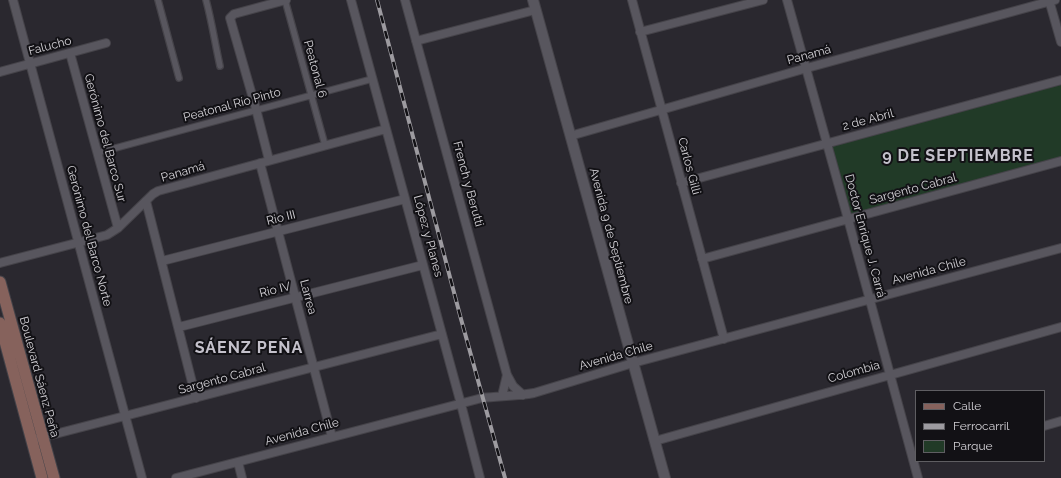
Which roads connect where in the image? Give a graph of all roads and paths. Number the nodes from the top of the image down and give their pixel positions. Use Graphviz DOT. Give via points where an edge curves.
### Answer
graph roads {
  1 [pos="13,0"];
  2 [pos="158,0"];
  3 [pos="206,0"];
  4 [pos="285,0"];
  5 [pos="351,0"];
  6 [pos="405,0"];
  7 [pos="632,0"];
  8 [pos="763,0"];
  9 [pos="787,0"];
  10 [pos="1051,1"];
  11 [pos="534,5"];
  12 [pos="640,32"];
  13 [pos="416,41"];
  14 [pos="1061,42"];
  15 [pos="106,43"];
  16 [pos="70,53"];
  17 [pos="30,64"];
  18 [pos="220,66"];
  19 [pos="807,68"];
  20 [pos="0,72"];
  21 [pos="179,78"];
  22 [pos="372,79"];
  23 [pos="1061,80"];
  24 [pos="311,95"];
  25 [pos="256,109"];
  26 [pos="661,109"];
  27 [pos="386,129"];
  28 [pos="570,136"];
  29 [pos="828,144"];
  30 [pos="325,145"];
  31 [pos="97,153"];
  32 [pos="1061,161"];
  33 [pos="264,162"];
  34 [pos="681,183"];
  35 [pos="405,199"];
  36 [pos="146,201"];
  37 [pos="848,219"];
  38 [pos="118,228"];
  39 [pos="278,231"];
  40 [pos="78,242"];
  41 [pos="1061,248"];
  42 [pos="702,260"];
  43 [pos="162,261"];
  44 [pos="0,263"];
  45 [pos="423,265"];
  46 [pos="0,282"];
  47 [pos="295,297"];
  48 [pos="870,300"];
  49 [pos="0,323"];
  50 [pos="179,327"];
  51 [pos="1061,327"];
  52 [pos="442,334"];
  53 [pos="724,339"];
  54 [pos="633,363"];
  55 [pos="314,367"];
  56 [pos="508,375"];
  57 [pos="890,375"];
  58 [pos="523,395"];
  59 [pos="502,396"];
  60 [pos="196,398"];
  61 [pos="461,404"];
  62 [pos="126,416"];
  63 [pos="1061,421"];
  64 [pos="1045,426"];
  65 [pos="332,437"];
  66 [pos="37,439"];
  67 [pos="655,441"];
  68 [pos="915,461"];
  69 [pos="238,462"];
  70 [pos="915,462"];
  71 [pos="42,478"];
  72 [pos="54,478"];
  73 [pos="142,478"];
  74 [pos="176,478"];
  75 [pos="242,478"];
  76 [pos="480,478"];
  77 [pos="665,478"];
  78 [pos="918,478"];
  1 -- 17 [label="street, Gerónimo del Barco Norte"];
  2 -- 21 [label="street"];
  3 -- 18 [label="street"];
  4 -- 24 [label="street, Peatonal 6"];
  4 -- 25 [label="street, Larrea" via="234,14 230,18"];
  5 -- 22 [label="street, López y Planes"];
  6 -- 13 [label="street, French y Berutti"];
  7 -- 12 [label="street, Carlos Gilli"];
  8 -- 12 [label="street"];
  9 -- 19 [label="street, Doctor Enrique J. Carrá"];
  10 -- 14 [label="street"];
  10 -- 19 [label="street, Panamá"];
  11 -- 13 [label="street"];
  11 -- 28 [label="street, Avenida 9 de Septiembre"];
  12 -- 26 [label="street, Carlos Gilli"];
  13 -- 56 [label="street, French y Berutti"];
  15 -- 16 [label="street, Falucho"];
  16 -- 17 [label="street, Falucho"];
  16 -- 31 [label="street, Gerónimo del Barco Sur"];
  17 -- 20 [label="street, Falucho"];
  17 -- 40 [label="street, Gerónimo del Barco Norte"];
  19 -- 26 [label="street, Panamá"];
  19 -- 29 [label="street, Doctor Enrique J. Carrá"];
  22 -- 24 [label="street, Peatonal Río Pinto"];
  22 -- 27 [label="street, López y Planes"];
  23 -- 29 [label="street, 2 de Abril"];
  24 -- 25 [label="street, Peatonal Río Pinto"];
  24 -- 30 [label="street, Peatonal 6"];
  25 -- 31 [label="street, Peatonal Río Pinto"];
  25 -- 33 [label="street, Larrea"];
  26 -- 28 [label="street, Panamá"];
  26 -- 34 [label="street, Carlos Gilli"];
  27 -- 30 [label="street, Panamá"];
  27 -- 35 [label="street, López y Planes"];
  28 -- 54 [label="street, Avenida 9 de Septiembre"];
  29 -- 34 [label="street, 2 de Abril"];
  29 -- 37 [label="street, Doctor Enrique J. Carrá"];
  30 -- 33 [label="street, Panamá"];
  31 -- 38 [label="street, Gerónimo del Barco Sur"];
  32 -- 37 [label="street, Sargento Cabral"];
  33 -- 36 [label="street, Panamá" via="158,191"];
  33 -- 39 [label="street, Larrea"];
  34 -- 42 [label="street, Carlos Gilli"];
  35 -- 39 [label="street, Rio III"];
  35 -- 45 [label="street, López y Planes"];
  36 -- 38 [label="street, Panamá"];
  36 -- 43 [label="street, Gerónimo del Barco Sur"];
  37 -- 42 [label="street, Sargento Cabral"];
  37 -- 48 [label="street, Doctor Enrique J. Carrá"];
  38 -- 40 [label="street, Panamá" via="107,235"];
  39 -- 43 [label="street, Rio III"];
  39 -- 47 [label="street, Larrea"];
  40 -- 44 [label="street, Panamá"];
  40 -- 62 [label="street, Gerónimo del Barco Norte"];
  41 -- 48 [label="street, Avenida Chile"];
  42 -- 53 [label="street, Carlos Gilli"];
  43 -- 50 [label="street, Gerónimo del Barco Sur"];
  45 -- 47 [label="street, Rio IV"];
  45 -- 52 [label="street, López y Planes"];
  46 -- 66 [label="main road, Boulevard Sáenz Peña"];
  47 -- 50 [label="street, Rio IV"];
  47 -- 55 [label="street, Larrea"];
  48 -- 53 [label="street, Avenida Chile"];
  48 -- 57 [label="street, Doctor Enrique J. Carrá"];
  49 -- 66 [label="main road, Boulevard Sáenz Peña"];
  50 -- 60 [label="street, Gerónimo del Barco Sur"];
  51 -- 57 [label="street, Colombia"];
  52 -- 55 [label="street, Sargento Cabral"];
  52 -- 61 [label="street, López y Planes"];
  53 -- 54 [label="street, Avenida Chile"];
  54 -- 58 [label="street, Avenida Chile"];
  54 -- 67 [label="street, Avenida 9 de Septiembre"];
  55 -- 60 [label="street, Sargento Cabral"];
  55 -- 65 [label="street, Larrea"];
  56 -- 58 [label="street, French y Berutti" via="513,386"];
  56 -- 59 [label="street"];
  57 -- 67 [label="street, Colombia"];
  57 -- 68 [label="street, Doctor Enrique J. Carrá"];
  58 -- 59 [label="street, Avenida Chile"];
  59 -- 61 [label="street, Avenida Chile"];
  60 -- 62 [label="street, Sargento Cabral"];
  61 -- 65 [label="street, Avenida Chile"];
  61 -- 76 [label="street, López y Planes"];
  62 -- 66 [label="street, Sargento Cabral"];
  62 -- 73 [label="street, Gerónimo del Barco Norte"];
  63 -- 64 [label="street"];
  65 -- 69 [label="street, Avenida Chile"];
  66 -- 71 [label="main road, Boulevard Sáenz Peña"];
  66 -- 72 [label="main road, Boulevard Sáenz Peña"];
  67 -- 77 [label="street, Avenida 9 de Septiembre"];
  69 -- 74 [label="street, Avenida Chile"];
  69 -- 75 [label="street"];
  70 -- 78 [label="street, Doctor Enrique J. Carrá"];
}
